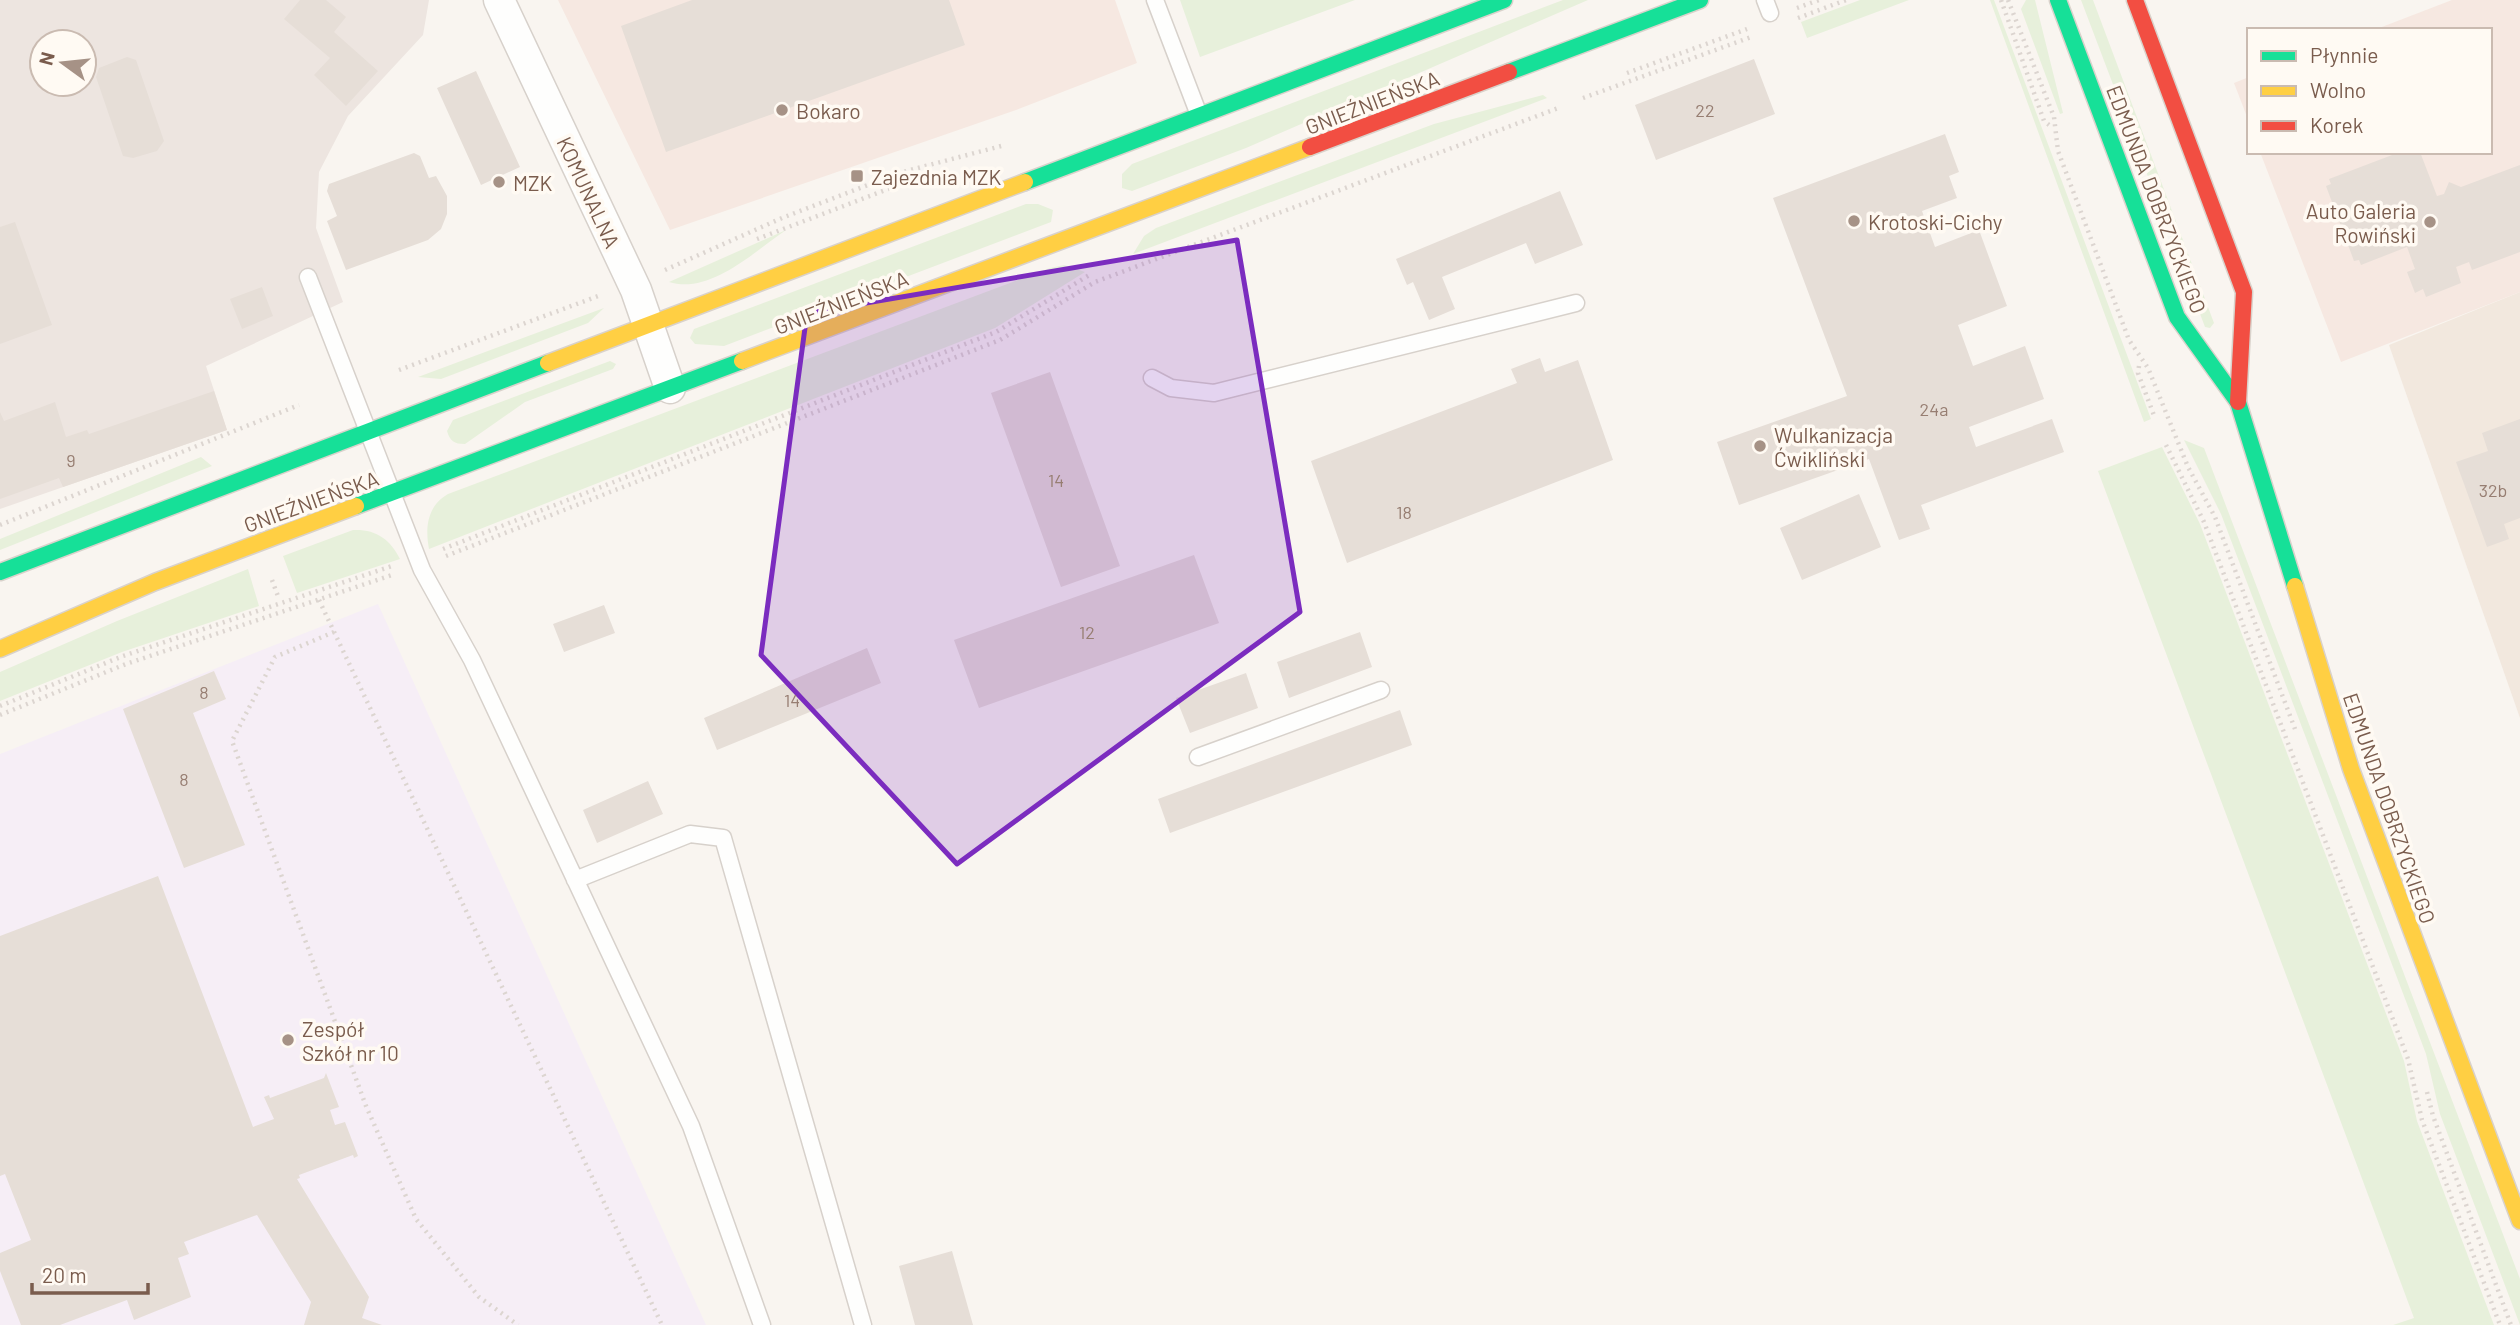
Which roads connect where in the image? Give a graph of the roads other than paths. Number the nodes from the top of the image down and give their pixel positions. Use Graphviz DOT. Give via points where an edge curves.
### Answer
graph roads {
  1 [pos="499,0"];
  2 [pos="1155,0"];
  3 [pos="1504,0"];
  4 [pos="1700,0"];
  5 [pos="2057,0"];
  6 [pos="2135,0"];
  7 [pos="1199,116"];
  8 [pos="308,277"];
  9 [pos="1576,303"];
  10 [pos="648,324"];
  11 [pos="1152,378"];
  12 [pos="670,388"];
  13 [pos="2238,402"];
  14 [pos="369,430"];
  15 [pos="394,493"];
  16 [pos="0,572"];
  17 [pos="0,649"];
  18 [pos="1381,690"];
  19 [pos="1198,757"];
  20 [pos="575,880"];
  21 [pos="2520,1221"];
  22 [pos="762,1325"];
  23 [pos="863,1325"];
  1 -- 10 [label="street, KOMUNALNA"];
  2 -- 7 [label="lane"];
  3 -- 7 [label="street"];
  4 -- 12 [label="street, GNIEŹNIEŃSKA"];
  5 -- 13 [label="street, EDMUNDA DOBRZYCKIEGO" via="2177,317"];
  6 -- 13 [label="street, EDMUNDA DOBRZYCKIEGO" via="2244,292"];
  7 -- 10 [label="street"];
  8 -- 14 [label="lane"];
  9 -- 11 [label="lane" via="1214,393 1171,388"];
  10 -- 12 [label="street, KOMUNALNA"];
  10 -- 14 [label="street"];
  12 -- 15 [label="street, GNIEŹNIEŃSKA"];
  13 -- 21 [label="street, EDMUNDA DOBRZYCKIEGO" via="2351,769"];
  14 -- 15 [label="lane"];
  14 -- 16 [label="street"];
  15 -- 17 [label="street, GNIEŹNIEŃSKA" via="145,586"];
  15 -- 20 [label="lane" via="422,570 472,660"];
  18 -- 19 [label="lane"];
  20 -- 22 [label="lane" via="691,1126"];
  20 -- 23 [label="lane" via="690,834 723,838"];
}
